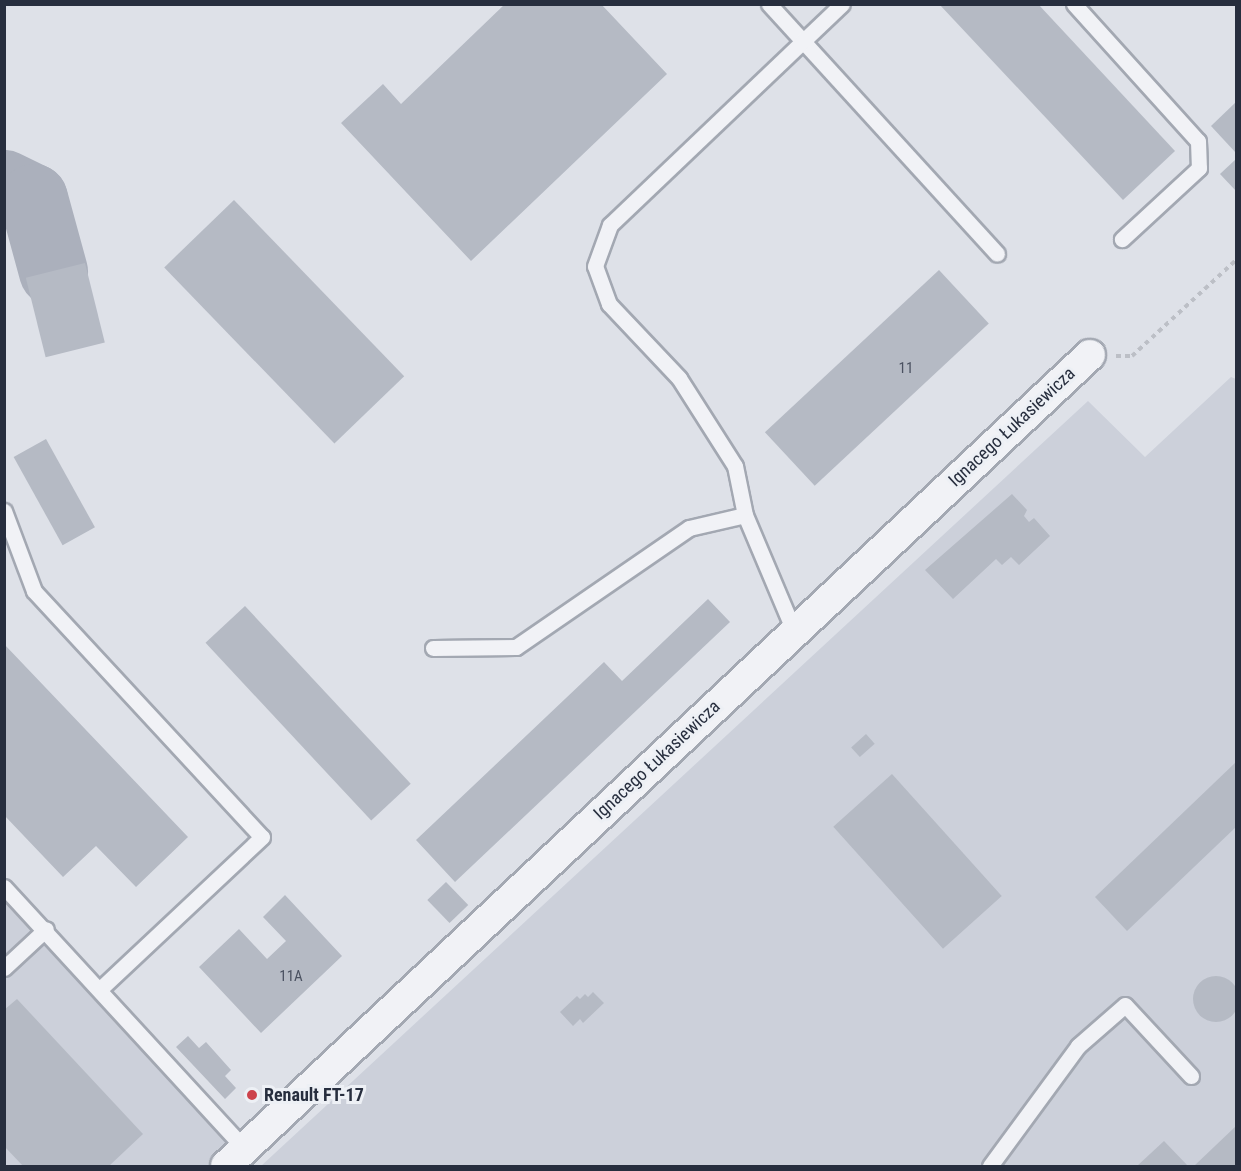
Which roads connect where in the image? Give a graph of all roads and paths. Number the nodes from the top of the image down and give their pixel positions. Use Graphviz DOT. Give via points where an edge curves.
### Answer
graph roads {
  1 [pos="769,4"];
  2 [pos="842,4"];
  3 [pos="1074,4"];
  4 [pos="802,41"];
  5 [pos="1122,239"];
  6 [pos="998,254"];
  7 [pos="1236,260"];
  8 [pos="1090,355"];
  9 [pos="5,514"];
  10 [pos="745,515"];
  11 [pos="794,631"];
  12 [pos="434,648"];
  13 [pos="4,887"];
  14 [pos="46,929"];
  15 [pos="4,968"];
  16 [pos="101,988"];
  17 [pos="1191,1076"];
  18 [pos="235,1158"];
  19 [pos="990,1167"];
  1 -- 4 [label="lane"];
  2 -- 4 [label="lane"];
  3 -- 5 [label="lane" via="1198,141 1199,168"];
  4 -- 6 [label="lane"];
  4 -- 10 [label="lane" via="610,225 595,266 609,304 679,378 735,466"];
  7 -- 8 [label="path" via="1132,356"];
  8 -- 11 [label="street, Ignacego Łukasiewicza"];
  9 -- 16 [label="lane" via="34,591 262,837"];
  10 -- 11 [label="lane"];
  10 -- 12 [label="lane" via="690,528 516,647"];
  11 -- 18 [label="street, Ignacego Łukasiewicza"];
  13 -- 14 [label="lane"];
  14 -- 15 [label="lane"];
  14 -- 16 [label="lane"];
  16 -- 18 [label="lane"];
  17 -- 19 [label="lane" via="1125,1005 1078,1046"];
}
